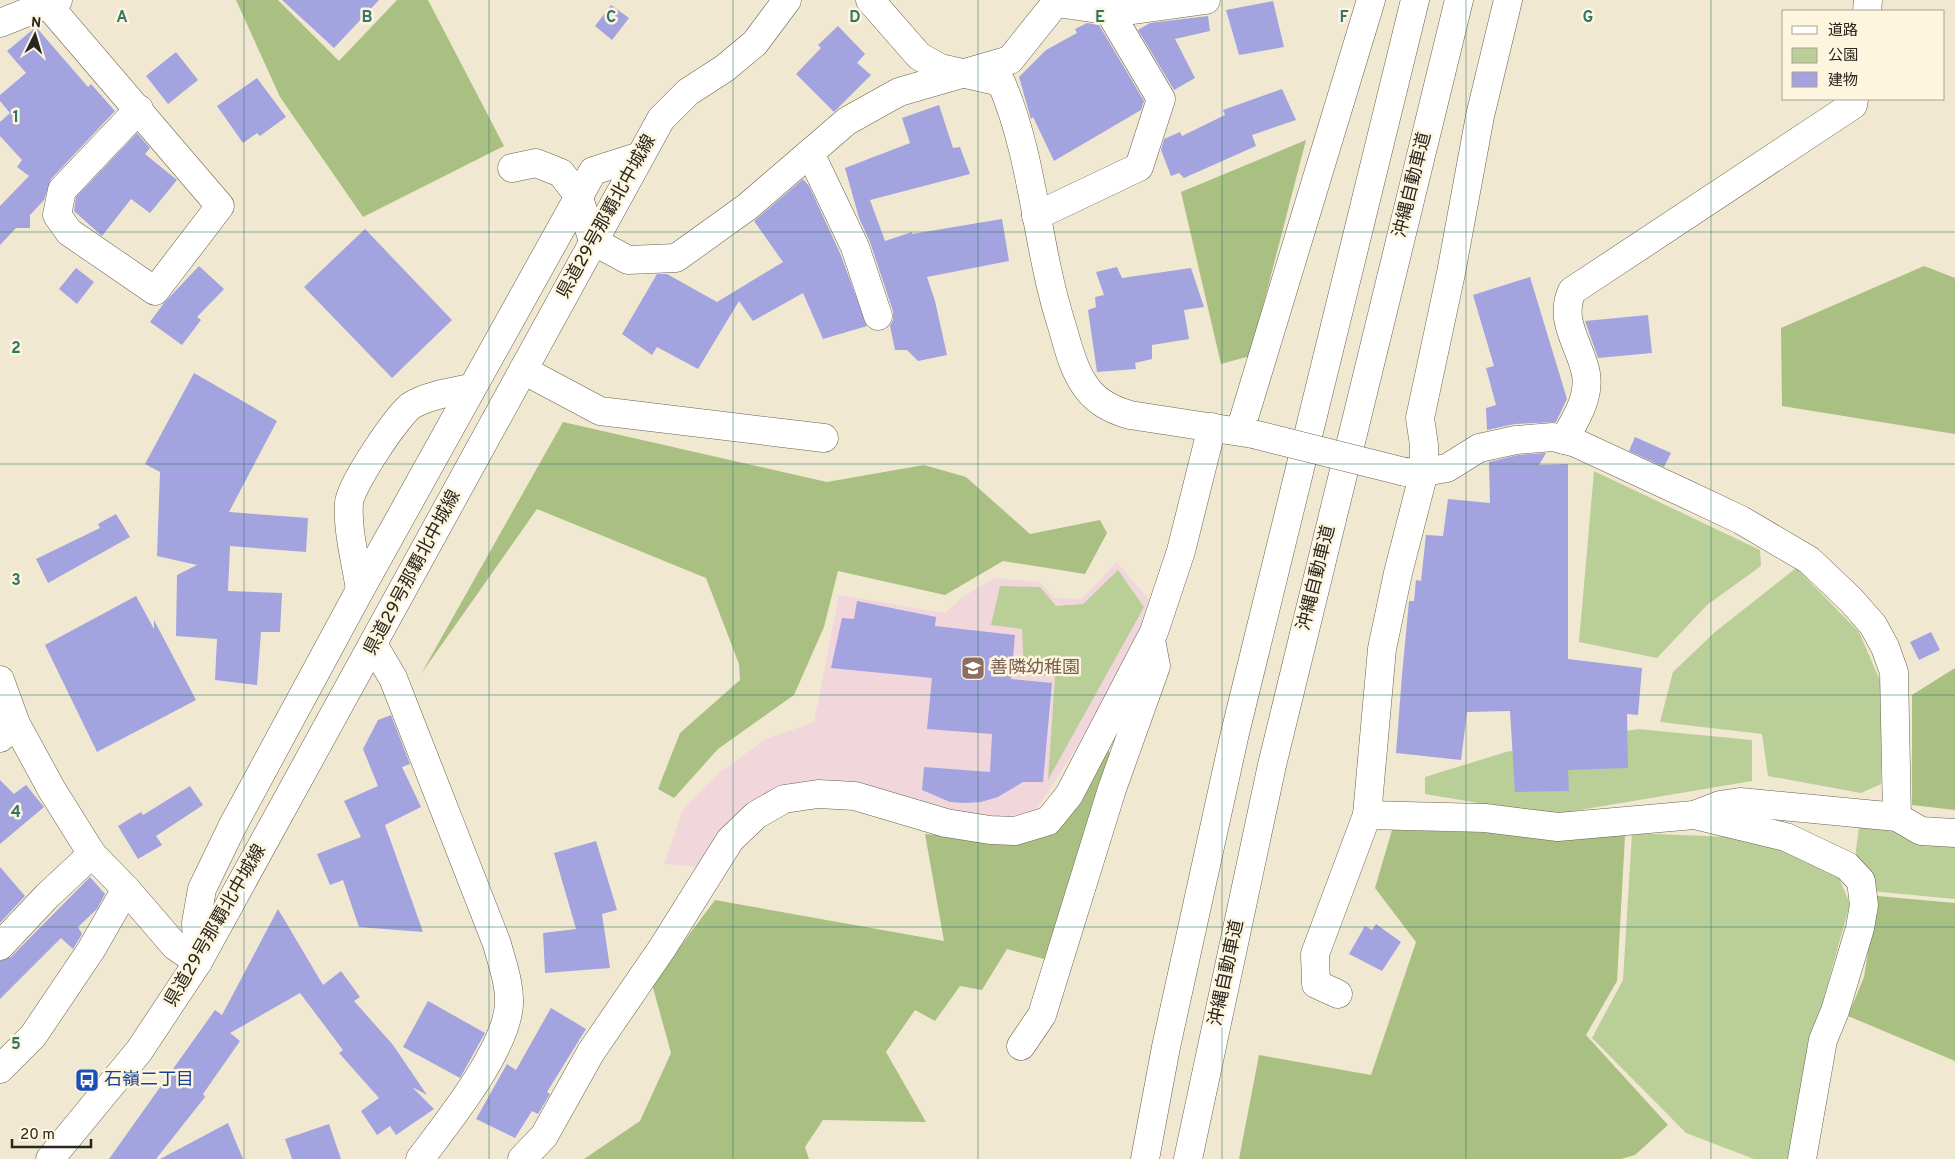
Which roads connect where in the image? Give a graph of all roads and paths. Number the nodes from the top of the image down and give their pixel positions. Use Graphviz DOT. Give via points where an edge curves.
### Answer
graph roads {
  1 [pos="787,0"];
  2 [pos="870,0"];
  3 [pos="1206,0"];
  4 [pos="1371,0"];
  5 [pos="1415,0"];
  6 [pos="1459,0"];
  7 [pos="1508,0"];
  8 [pos="53,2"];
  9 [pos="1057,2"];
  10 [pos="1109,11"];
  11 [pos="0,23"];
  12 [pos="962,73"];
  13 [pos="1854,100"];
  14 [pos="139,109"];
  15 [pos="810,153"];
  16 [pos="640,156"];
  17 [pos="512,168"];
  18 [pos="578,195"];
  19 [pos="1036,216"];
  20 [pos="593,241"];
  21 [pos="878,316"];
  22 [pos="523,370"];
  23 [pos="471,388"];
  24 [pos="1212,427"];
  25 [pos="1247,432"];
  26 [pos="824,438"];
  27 [pos="1564,440"];
  28 [pos="1414,472"];
  29 [pos="360,590"];
  30 [pos="1151,638"];
  31 [pos="374,646"];
  32 [pos="0,680"];
  33 [pos="8,731"];
  34 [pos="1368,815"];
  35 [pos="1694,816"];
  36 [pos="1897,816"];
  37 [pos="1955,833"];
  38 [pos="92,854"];
  39 [pos="126,888"];
  40 [pos="0,946"];
  41 [pos="198,962"];
  42 [pos="1338,994"];
  43 [pos="1021,1046"];
  44 [pos="0,1069"];
  45 [pos="50,1159"];
  46 [pos="420,1159"];
  47 [pos="522,1159"];
  48 [pos="1145,1159"];
  49 [pos="1188,1159"];
  50 [pos="1802,1159"];
  1 -- 16 [label="main road, 県道29号那覇北中城線" via="755,43 688,92 661,118"];
  2 -- 12 [label="main road" via="919,56 940,68"];
  3 -- 10 [label="main road"];
  4 -- 25 [label="main road"];
  5 -- 48 [label="main road" via="1235,733 1166,1047"];
  6 -- 49 [label="main road, 沖縄自動車道" via="1272,765"];
  7 -- 28 [label="main road" via="1480,116 1420,418 1424,445"];
  8 -- 11 [label="main road"];
  8 -- 14 [label="main road"];
  9 -- 10 [label="main road"];
  9 -- 12 [label="main road" via="1010,60"];
  10 -- 19 [label="main road" via="1160,100 1139,167"];
  12 -- 15 [label="main road" via="899,92 848,121"];
  12 -- 19 [label="main road" via="1001,82 1014,112"];
  13 -- 27 [label="main road" via="1853,105 1572,291 1569,325 1586,381 1584,399"];
  14 -- 14 [label="main road" via="220,206 155,291 69,232 57,215 62,190"];
  15 -- 20 [label="main road" via="747,207 676,258 628,260"];
  15 -- 21 [label="main road" via="855,247"];
  16 -- 18 [label="main road" via="593,171"];
  16 -- 20 [label="main road, 県道29号那覇北中城線"];
  17 -- 18 [label="main road" via="536,163 561,173"];
  18 -- 20 [label="main road"];
  18 -- 23 [label="main road"];
  19 -- 24 [label="main road" via="1053,298 1072,361 1097,400 1112,410 1130,415"];
  20 -- 22 [label="main road, 県道29号那覇北中城線"];
  22 -- 26 [label="main road" via="600,411"];
  22 -- 31 [label="main road, 県道29号那覇北中城線"];
  23 -- 29 [label="main road"];
  23 -- 29 [label="main road" via="448,392 411,406 369,460 353,487 349,517"];
  24 -- 25 [label="main road"];
  24 -- 30 [label="main road" via="1181,551"];
  25 -- 28 [label="main road, bridge"];
  27 -- 28 [label="main road" via="1553,437 1479,448 1447,468"];
  27 -- 36 [label="main road" via="1686,494 1773,538 1809,560 1857,606 1877,632 1894,672"];
  28 -- 34 [label="main road" via="1382,649"];
  29 -- 41 [label="main road" via="202,889 196,923"];
  30 -- 43 [label="main road" via="1156,666 1112,789 1042,1015"];
  30 -- 47 [label="main road" via="1069,795 1048,821 1015,831 990,830 946,823 855,796 818,794 784,799 756,815 730,840 663,947 591,1052 544,1136"];
  31 -- 41 [label="main road, 県道29号那覇北中城線"];
  31 -- 46 [label="main road" via="393,678 497,944 509,1004 494,1051 461,1104"];
  32 -- 33 [label="main road"];
  33 -- 38 [label="main road" via="52,790"];
  34 -- 35 [label="main road" via="1485,818 1558,827"];
  34 -- 42 [label="main road" via="1315,954 1316,984"];
  35 -- 36 [label="main road" via="1720,805 1740,802"];
  35 -- 50 [label="main road" via="1786,837 1847,866 1861,880 1864,905 1860,928 1823,1040"];
  36 -- 37 [label="main road" via="1921,831"];
  38 -- 39 [label="main road"];
  38 -- 40 [label="main road"];
  39 -- 41 [label="main road" via="175,946"];
  39 -- 44 [label="main road" via="91,950 33,1036"];
  41 -- 45 [label="main road, 県道29号那覇北中城線" via="139,1051"];
}
